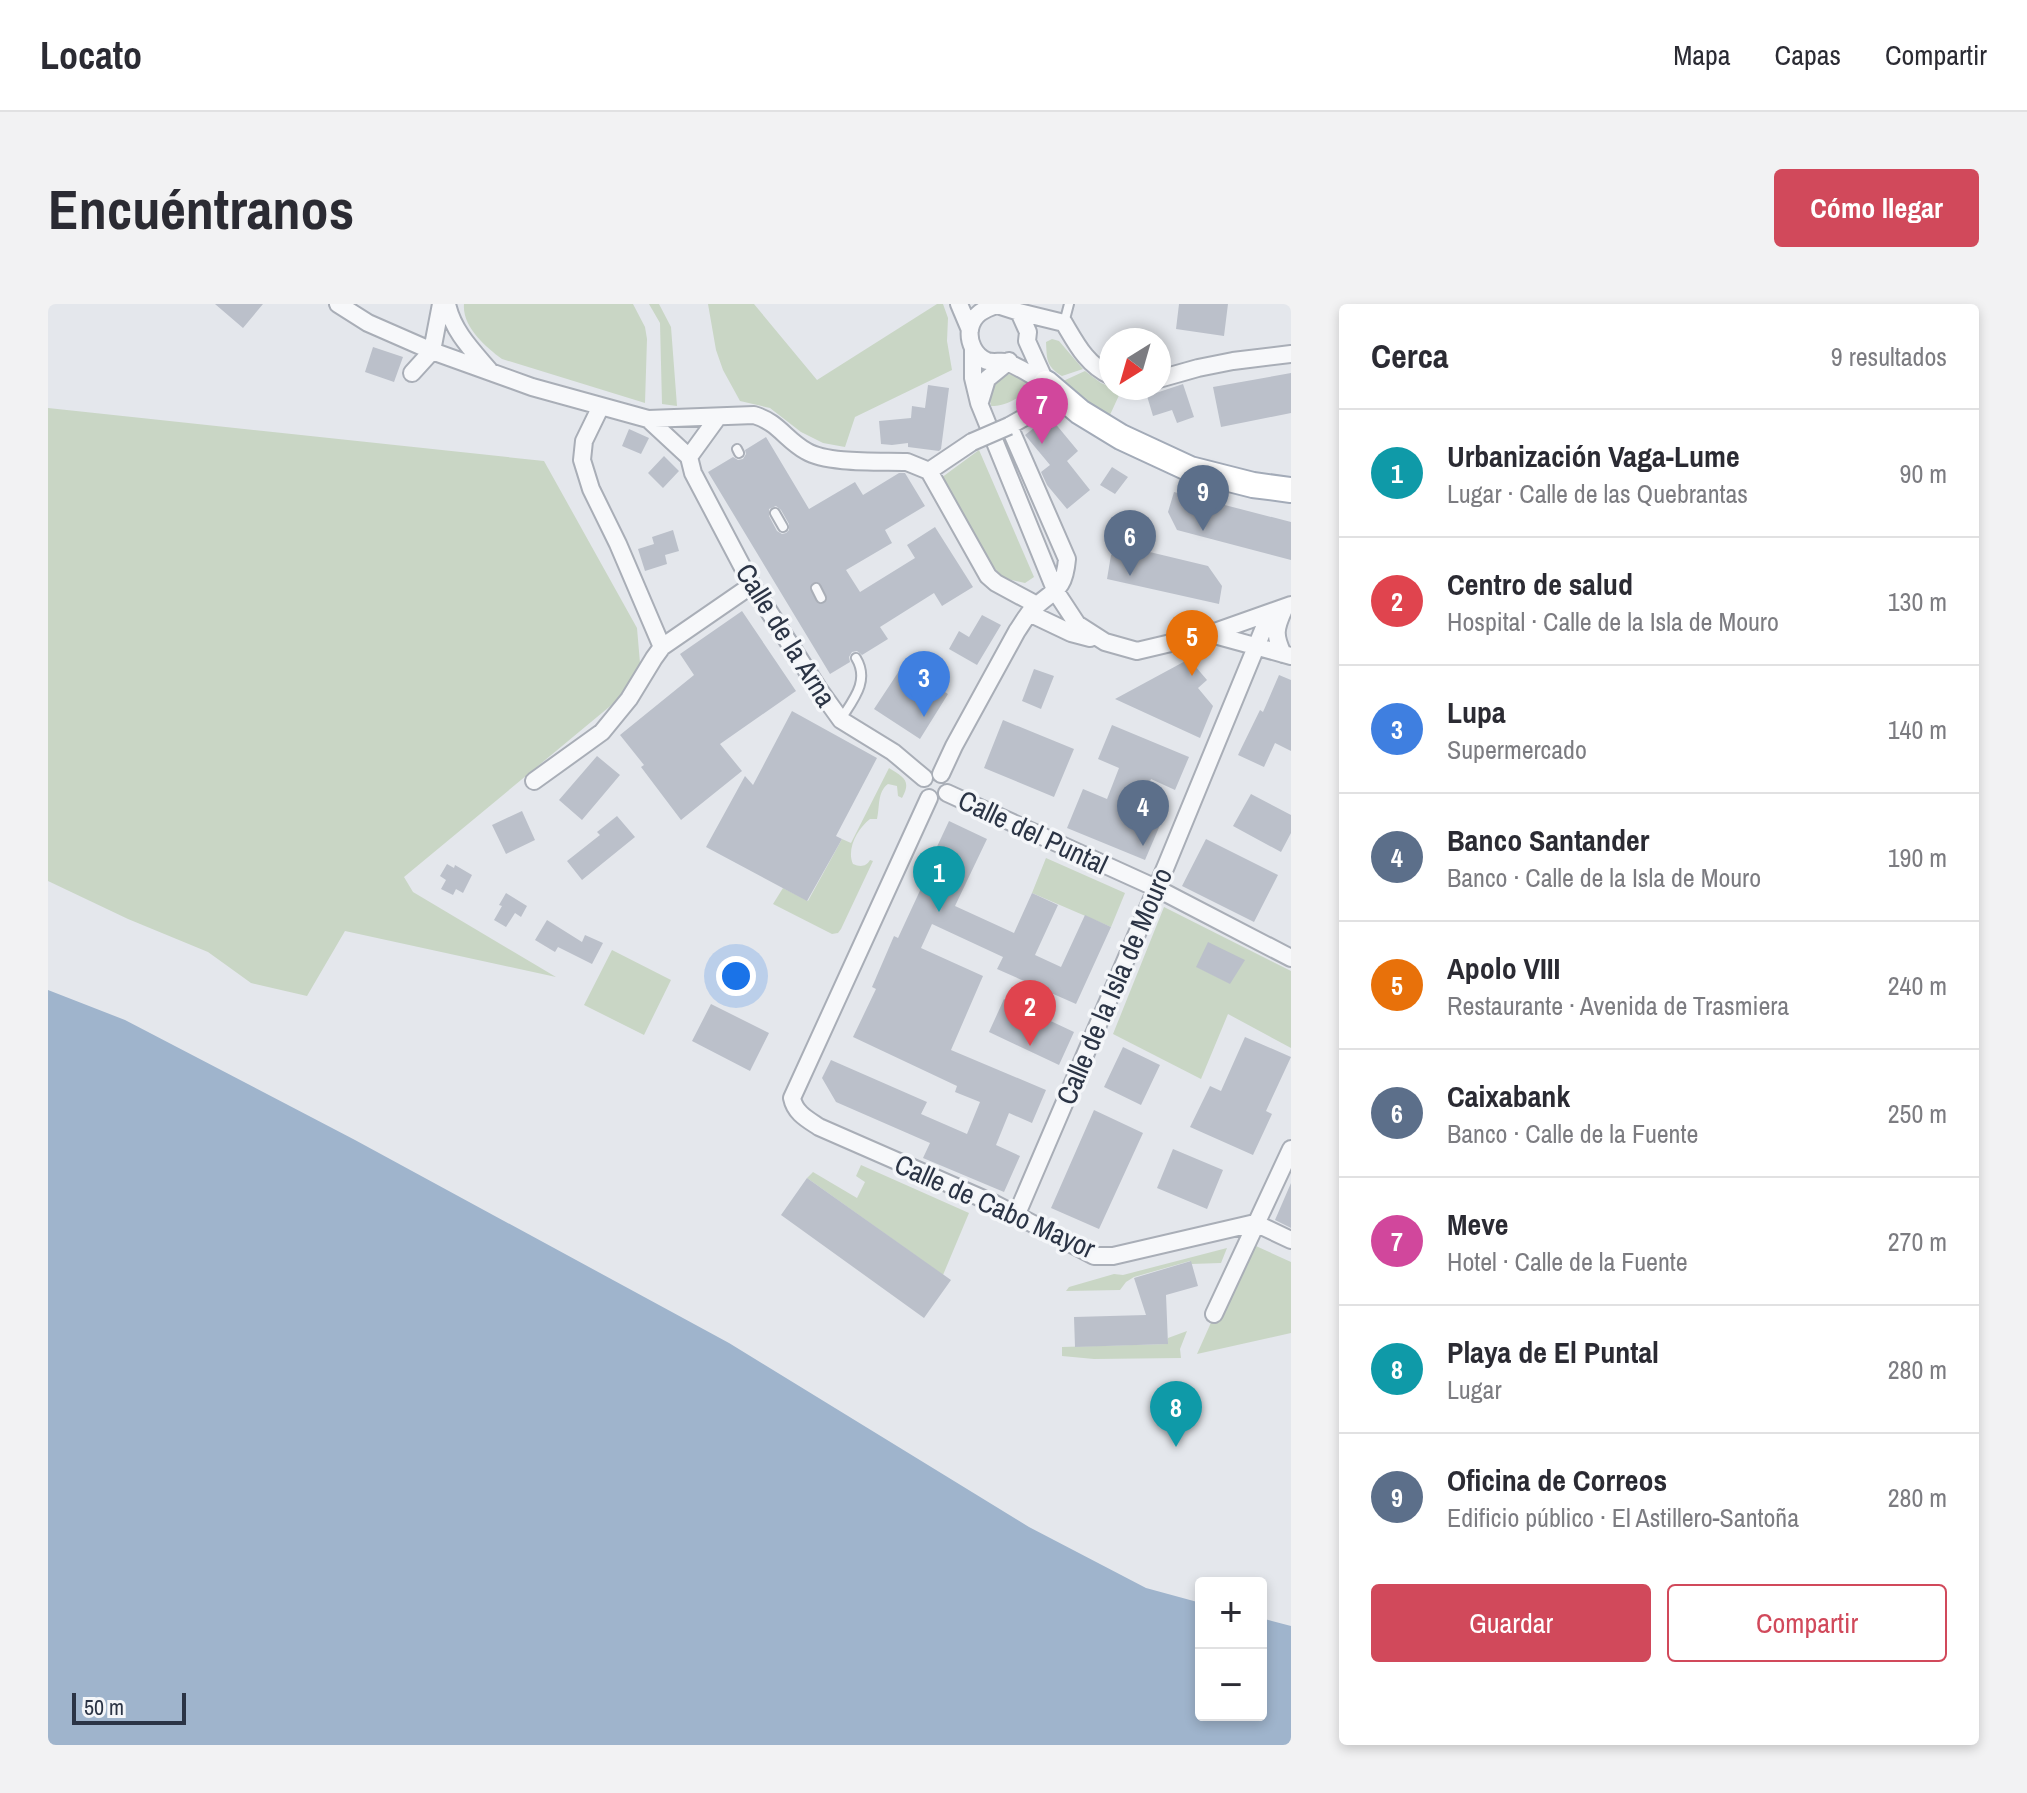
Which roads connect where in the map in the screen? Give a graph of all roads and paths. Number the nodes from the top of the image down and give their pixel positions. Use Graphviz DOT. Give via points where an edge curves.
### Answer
graph roads {
  1 [pos="338,304"];
  2 [pos="444,304"];
  3 [pos="959,304"];
  4 [pos="996,304"];
  5 [pos="1069,304"];
  6 [pos="1017,309"];
  7 [pos="1064,323"];
  8 [pos="970,330"];
  9 [pos="1027,341"];
  10 [pos="973,348"];
  11 [pos="432,351"];
  12 [pos="1291,354"];
  13 [pos="1006,362"];
  14 [pos="1099,370"];
  15 [pos="490,371"];
  16 [pos="412,373"];
  17 [pos="1171,376"];
  18 [pos="1046,383"];
  19 [pos="979,403"];
  20 [pos="601,406"];
  21 [pos="1034,412"];
  22 [pos="718,417"];
  23 [pos="648,419"];
  24 [pos="1009,426"];
  25 [pos="689,457"];
  26 [pos="929,471"];
  27 [pos="1291,490"];
  28 [pos="775,513"];
  29 [pos="783,527"];
  30 [pos="752,585"];
  31 [pos="816,588"];
  32 [pos="1056,592"];
  33 [pos="821,598"];
  34 [pos="1033,609"];
  35 [pos="1282,609"];
  36 [pos="1209,634"];
  37 [pos="1233,640"];
  38 [pos="1105,642"];
  39 [pos="662,647"];
  40 [pos="1257,647"];
  41 [pos="1287,655"];
  42 [pos="856,658"];
  43 [pos="1248,668"];
  44 [pos="841,720"];
  45 [pos="941,774"];
  46 [pos="924,778"];
  47 [pos="534,781"];
  48 [pos="947,793"];
  49 [pos="929,798"];
  50 [pos="1156,888"];
  51 [pos="1291,958"];
  52 [pos="1291,1149"];
  53 [pos="1016,1216"];
  54 [pos="1255,1223"];
  55 [pos="1291,1240"];
  56 [pos="1214,1314"];
  1 -- 11 [label="street, Calle de la Arna"];
  2 -- 11 [label="street"];
  2 -- 15 [label="street" via="462,338"];
  3 -- 8 [label="street"];
  4 -- 6 [label="street"];
  4 -- 8 [label="street" via="979,313"];
  5 -- 7 [label="lane"];
  6 -- 7 [label="street"];
  6 -- 9 [label="street"];
  7 -- 9 [label="street"];
  7 -- 14 [label="street" via="1080,351"];
  8 -- 10 [label="street"];
  9 -- 13 [label="street" via="1017,357"];
  9 -- 18 [label="street"];
  10 -- 13 [label="street" via="987,361"];
  10 -- 19 [label="street"];
  11 -- 15 [label="street, Calle de la Arna"];
  11 -- 16 [label="street"];
  12 -- 17 [label="street"];
  13 -- 18 [label="street"];
  13 -- 19 [label="street" via="987,379"];
  15 -- 20 [label="street, Calle de la Arna"];
  18 -- 27 [label="main road" via="1121,437 1190,469"];
  19 -- 32 [label="street"];
  20 -- 23 [label="street, Calle de la Arna"];
  20 -- 39 [label="street" via="584,441 582,460"];
  21 -- 24 [label="street"];
  22 -- 23 [label="street"];
  22 -- 25 [label="street"];
  22 -- 26 [label="street" via="767,419 807,452 828,459 907,462"];
  23 -- 25 [label="street, Calle de la Arna"];
  24 -- 26 [label="street, bridge" via="972,442"];
  24 -- 32 [label="street" via="1067,559 1066,575"];
  25 -- 30 [label="street, Calle de la Arna"];
  26 -- 34 [label="street" via="988,576"];
  28 -- 29 [label="lane"];
  30 -- 39 [label="street"];
  30 -- 44 [label="street, Calle de la Arna"];
  31 -- 33 [label="lane"];
  32 -- 34 [label="street"];
  32 -- 38 [label="street" via="1077,624"];
  34 -- 38 [label="street" via="1071,633"];
  34 -- 45 [label="street"];
  35 -- 36 [label="street"];
  35 -- 40 [label="street, Calle de la Isla de Mouro"];
  35 -- 41 [label="street" via="1276,638"];
  36 -- 37 [label="street"];
  36 -- 38 [label="street" via="1137,651"];
  37 -- 40 [label="street"];
  37 -- 43 [label="street"];
  39 -- 47 [label="street" via="602,732"];
  40 -- 41 [label="street"];
  40 -- 43 [label="street, Calle de la Isla de Mouro"];
  42 -- 44 [label="lane" via="860,689"];
  43 -- 50 [label="street, Calle de la Isla de Mouro"];
  44 -- 46 [label="street, Calle de la Arna"];
  45 -- 46 [label="street"];
  45 -- 48 [label="street" via="949,784"];
  46 -- 49 [label="street" via="923,791"];
  48 -- 49 [label="street"];
  48 -- 50 [label="street, Calle del Puntal"];
  49 -- 53 [label="street, Calle de Cabo Mayor" via="792,1098 793,1106 819,1127"];
  50 -- 51 [label="street, Calle del Puntal"];
  50 -- 53 [label="street, Calle de la Isla de Mouro"];
  52 -- 54 [label="street"];
  53 -- 54 [label="street, Calle de Cabo Mayor" via="1094,1256"];
  54 -- 55 [label="street"];
  54 -- 56 [label="street"];
}
